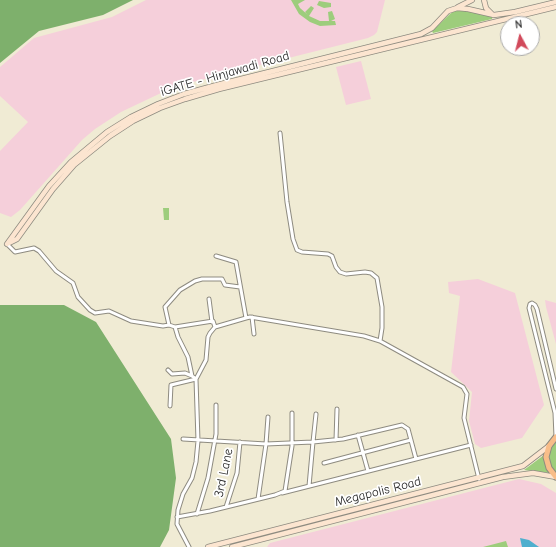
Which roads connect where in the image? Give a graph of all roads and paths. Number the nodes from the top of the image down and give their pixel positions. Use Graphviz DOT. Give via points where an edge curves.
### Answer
graph roads {
  1 [pos="472,0"];
  2 [pos="484,0"];
  3 [pos="556,2"];
  4 [pos="556,6"];
  5 [pos="457,8"];
  6 [pos="480,12"];
  7 [pos="494,15"];
  8 [pos="429,30"];
  9 [pos="431,36"];
  10 [pos="280,133"];
  11 [pos="61,174"];
  12 [pos="7,244"];
  13 [pos="216,256"];
  14 [pos="240,287"];
  15 [pos="209,299"];
  16 [pos="252,317"];
  17 [pos="246,318"];
  18 [pos="212,322"];
  19 [pos="169,325"];
  20 [pos="175,327"];
  21 [pos="215,327"];
  22 [pos="254,334"];
  23 [pos="380,341"];
  24 [pos="168,370"];
  25 [pos="192,376"];
  26 [pos="196,379"];
  27 [pos="556,389"];
  28 [pos="216,405"];
  29 [pos="170,406"];
  30 [pos="337,409"];
  31 [pos="292,413"];
  32 [pos="316,414"];
  33 [pos="268,417"];
  34 [pos="358,436"];
  35 [pos="556,437"];
  36 [pos="183,439"];
  37 [pos="336,440"];
  38 [pos="411,440"];
  39 [pos="198,441"];
  40 [pos="215,441"];
  41 [pos="240,442"];
  42 [pos="314,442"];
  43 [pos="291,443"];
  44 [pos="266,444"];
  45 [pos="470,445"];
  46 [pos="548,446"];
  47 [pos="363,452"];
  48 [pos="416,459"];
  49 [pos="324,462"];
  50 [pos="368,471"];
  51 [pos="556,477"];
  52 [pos="478,478"];
  53 [pos="480,484"];
  54 [pos="309,486"];
  55 [pos="282,493"];
  56 [pos="258,499"];
  57 [pos="226,507"];
  58 [pos="197,514"];
  59 [pos="178,517"];
  60 [pos="189,547"];
  61 [pos="208,547"];
  62 [pos="232,547"];
  1 -- 5 [label="main road, iGATE - Hinjawadi Road"];
  2 -- 6 [label="main road"];
  2 -- 7 [label="main road" via="486,8"];
  3 -- 7 [label="main road"];
  4 -- 9 [label="main road, iGATE - Hinjawadi Road"];
  5 -- 6 [label="main road"];
  5 -- 8 [label="main road, iGATE - Hinjawadi Road" via="448,11"];
  6 -- 7 [label="main road"];
  8 -- 9 [label="main road"];
  8 -- 11 [label="main road, iGATE - Hinjawadi Road" via="184,94 158,104 107,132"];
  9 -- 11 [label="main road, iGATE - Hinjawadi Road" via="179,101 133,121"];
  10 -- 23 [label="street" via="287,202 297,250 332,256 340,272 365,272 377,278 382,307"];
  11 -- 12 [label="main road, iGATE - Hinjawadi Road"];
  12 -- 19 [label="street" via="15,252 34,248 39,251 56,271 73,283 78,297 90,310 109,311 131,320"];
  13 -- 14 [label="street" via="236,262"];
  14 -- 17 [label="street"];
  14 -- 19 [label="street" via="225,285 222,279 195,281 180,290 165,307"];
  15 -- 18 [label="street"];
  16 -- 17 [label="street"];
  16 -- 22 [label="street"];
  16 -- 23 [label="street"];
  17 -- 21 [label="street"];
  18 -- 20 [label="street"];
  18 -- 21 [label="street"];
  19 -- 20 [label="street"];
  20 -- 25 [label="street" via="188,357"];
  21 -- 26 [label="street" via="208,337 206,360"];
  23 -- 45 [label="street" via="463,387 467,394 464,418"];
  24 -- 25 [label="street" via="172,374"];
  25 -- 26 [label="street"];
  26 -- 29 [label="street" via="171,384"];
  26 -- 39 [label="street"];
  27 -- 35 [label="street" via="537,309 532,303 529,308 555,413"];
  28 -- 40 [label="street"];
  30 -- 37 [label="street"];
  31 -- 43 [label="street"];
  32 -- 42 [label="street"];
  33 -- 44 [label="street"];
  34 -- 37 [label="street"];
  34 -- 38 [label="street" via="402,425 408,428"];
  34 -- 47 [label="street"];
  35 -- 46 [label="main road"];
  36 -- 39 [label="street"];
  37 -- 42 [label="street"];
  38 -- 47 [label="street"];
  38 -- 48 [label="street"];
  39 -- 40 [label="street"];
  39 -- 59 [label="street" via="192,478 183,494"];
  40 -- 41 [label="street"];
  40 -- 58 [label="street" via="208,478"];
  41 -- 44 [label="street"];
  41 -- 57 [label="street, 3rd Lane" via="237,473"];
  42 -- 43 [label="street"];
  42 -- 54 [label="street"];
  43 -- 44 [label="street"];
  43 -- 55 [label="street" via="286,489"];
  44 -- 56 [label="street"];
  45 -- 48 [label="street"];
  45 -- 52 [label="street"];
  46 -- 51 [label="main road" via="547,462"];
  46 -- 52 [label="main road, Megapolis Road" via="523,466"];
  47 -- 49 [label="street"];
  47 -- 50 [label="street"];
  48 -- 50 [label="street"];
  50 -- 54 [label="street"];
  51 -- 53 [label="main road, Megapolis Road" via="525,473"];
  52 -- 53 [label="street"];
  52 -- 61 [label="main road, Megapolis Road"];
  53 -- 62 [label="main road, Megapolis Road"];
  54 -- 55 [label="street"];
  55 -- 56 [label="street"];
  56 -- 57 [label="street"];
  57 -- 58 [label="street"];
  58 -- 59 [label="street"];
  59 -- 60 [label="street" via="177,524"];
}
